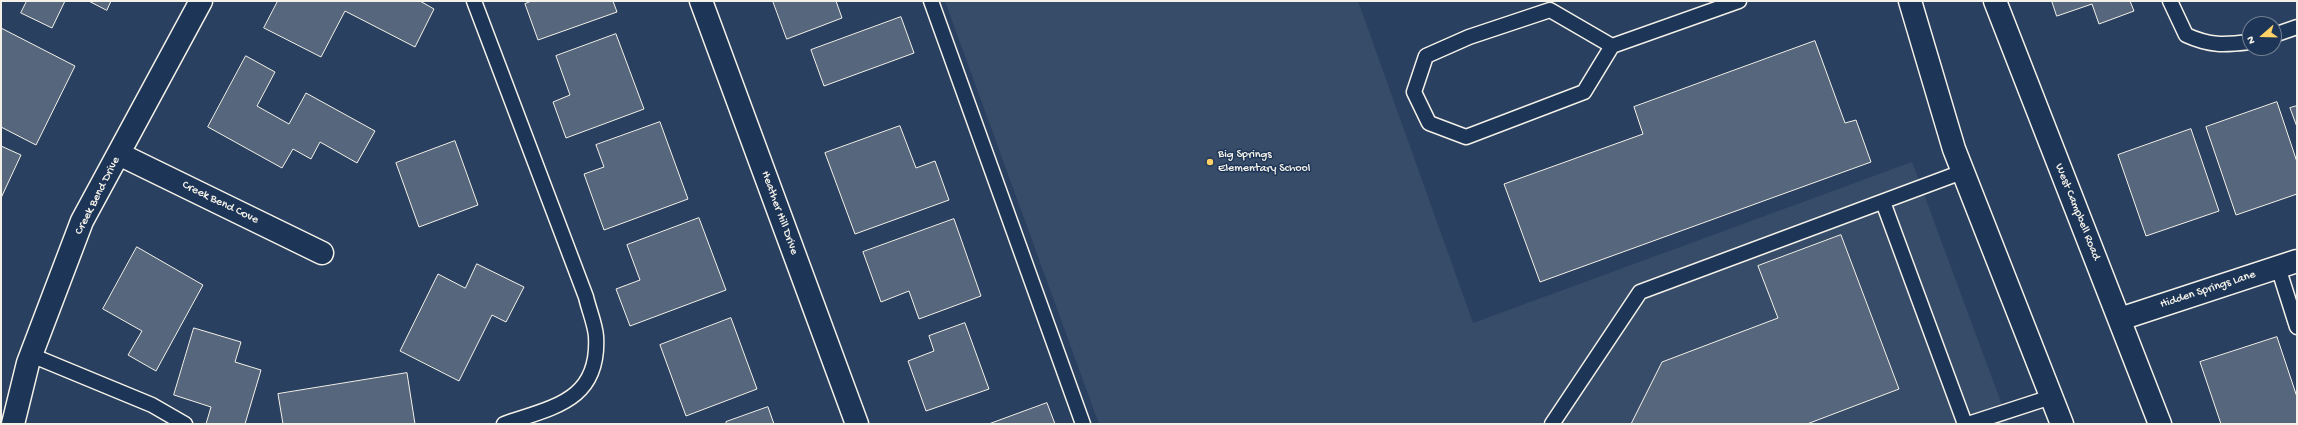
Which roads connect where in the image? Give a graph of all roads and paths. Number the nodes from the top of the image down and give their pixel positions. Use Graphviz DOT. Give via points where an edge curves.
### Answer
graph roads {
  1 [pos="201,1"];
  2 [pos="474,1"];
  3 [pos="701,1"];
  4 [pos="931,1"];
  5 [pos="1739,1"];
  6 [pos="1910,1"];
  7 [pos="1995,1"];
  8 [pos="2170,1"];
  9 [pos="2297,27"];
  10 [pos="2282,32"];
  11 [pos="2242,43"];
  12 [pos="1612,46"];
  13 [pos="119,154"];
  14 [pos="1962,172"];
  15 [pos="1883,202"];
  16 [pos="322,253"];
  17 [pos="2288,264"];
  18 [pos="2120,319"];
  19 [pos="2297,327"];
  20 [pos="31,355"];
  21 [pos="2051,397"];
  22 [pos="13,424"];
  23 [pos="185,424"];
  24 [pos="504,424"];
  25 [pos="857,424"];
  26 [pos="1083,424"];
  27 [pos="1552,424"];
  28 [pos="1967,424"];
  29 [pos="2062,424"];
  30 [pos="2160,424"];
  1 -- 13 [label="street, Creek Bend Drive"];
  2 -- 24 [label="lane" via="586,297 596,335 592,372 584,386 572,398"];
  3 -- 25 [label="street, Heather Hill Drive"];
  4 -- 26 [label="lane"];
  5 -- 12 [label="lane"];
  6 -- 14 [label="street"];
  7 -- 18 [label="street, West Campbell Road"];
  8 -- 11 [label="lane" via="2186,35 2203,43 2222,46"];
  9 -- 10 [label="lane"];
  12 -- 12 [label="lane" via="1584,92 1466,137 1429,123 1414,92 1426,56 1469,37 1550,10"];
  13 -- 16 [label="street, Creek Bend Cove"];
  13 -- 20 [label="street, Creek Bend Drive" via="82,221"];
  14 -- 15 [label="lane"];
  14 -- 21 [label="street"];
  15 -- 27 [label="lane" via="1640,292"];
  15 -- 28 [label="lane"];
  17 -- 18 [label="street, Hidden Springs Lane"];
  17 -- 19 [label="lane"];
  18 -- 30 [label="street, West Campbell Road"];
  20 -- 22 [label="street, Creek Bend Drive"];
  20 -- 23 [label="lane" via="152,405"];
  21 -- 28 [label="lane"];
  21 -- 29 [label="street"];
}
